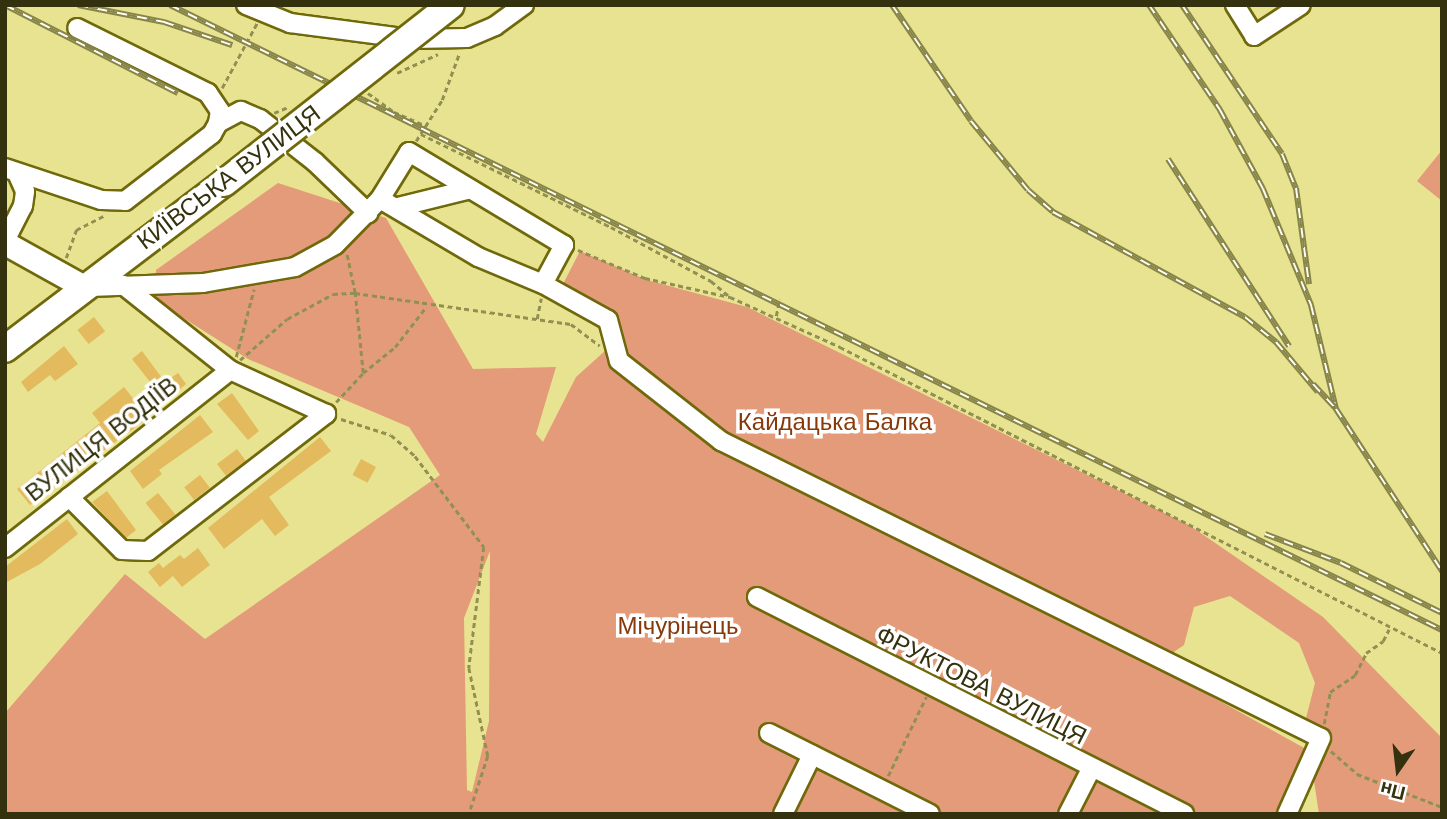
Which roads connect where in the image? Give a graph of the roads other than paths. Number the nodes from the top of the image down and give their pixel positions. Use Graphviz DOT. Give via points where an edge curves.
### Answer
graph roads {
  1 [pos="451,5"];
  2 [pos="524,5"];
  3 [pos="1234,5"];
  4 [pos="1301,5"];
  5 [pos="261,10"];
  6 [pos="77,28"];
  7 [pos="218,123"];
  8 [pos="11,170"];
  9 [pos="467,190"];
  10 [pos="380,199"];
  11 [pos="398,207"];
  12 [pos="368,213"];
  13 [pos="5,242"];
  14 [pos="123,285"];
  15 [pos="544,285"];
  16 [pos="84,287"];
  17 [pos="5,349"];
  18 [pos="230,370"];
  19 [pos="69,497"];
  20 [pos="5,548"];
  21 [pos="757,597"];
  22 [pos="769,733"];
  23 [pos="812,755"];
  24 [pos="1091,769"];
  25 [pos="783,814"];
  26 [pos="930,814"];
  27 [pos="1069,814"];
  28 [pos="1184,814"];
  29 [pos="1287,814"];
  1 -- 16 [label="highway, КИЇВСЬКА ВУЛИЦЯ, bridge"];
  2 -- 5 [label="street" via="495,26 467,38 412,39 290,23"];
  3 -- 4 [label="street" via="1254,36"];
  6 -- 7 [label="street" via="216,100"];
  7 -- 8 [label="street" via="212,134 125,201 101,200"];
  7 -- 12 [label="street" via="241,111 260,119 315,162"];
  8 -- 13 [label="street" via="25,191 23,206"];
  9 -- 10 [label="street" via="409,152"];
  9 -- 11 [label="street"];
  9 -- 15 [label="street" via="564,245"];
  10 -- 11 [label="street"];
  10 -- 12 [label="street"];
  11 -- 15 [label="street" via="478,257"];
  12 -- 14 [label="street" via="340,241 295,267 257,277"];
  13 -- 16 [label="main road"];
  14 -- 16 [label="street"];
  14 -- 18 [label="street"];
  15 -- 29 [label="street" via="608,320 619,361 721,441 1320,741"];
  16 -- 17 [label="highway, КИЇВСЬКА ВУЛИЦЯ"];
  18 -- 19 [label="street, ВУЛИЦЯ ВОДІЇВ"];
  18 -- 19 [label="street" via="326,414 148,551 122,550"];
  19 -- 20 [label="street, ВУЛИЦЯ ВОДІЇВ"];
  21 -- 24 [label="street, ФРУКТОВА ВУЛИЦЯ"];
  22 -- 23 [label="street"];
  23 -- 25 [label="street"];
  23 -- 26 [label="street"];
  24 -- 27 [label="street"];
  24 -- 28 [label="street, ФРУКТОВА ВУЛИЦЯ"];
}
